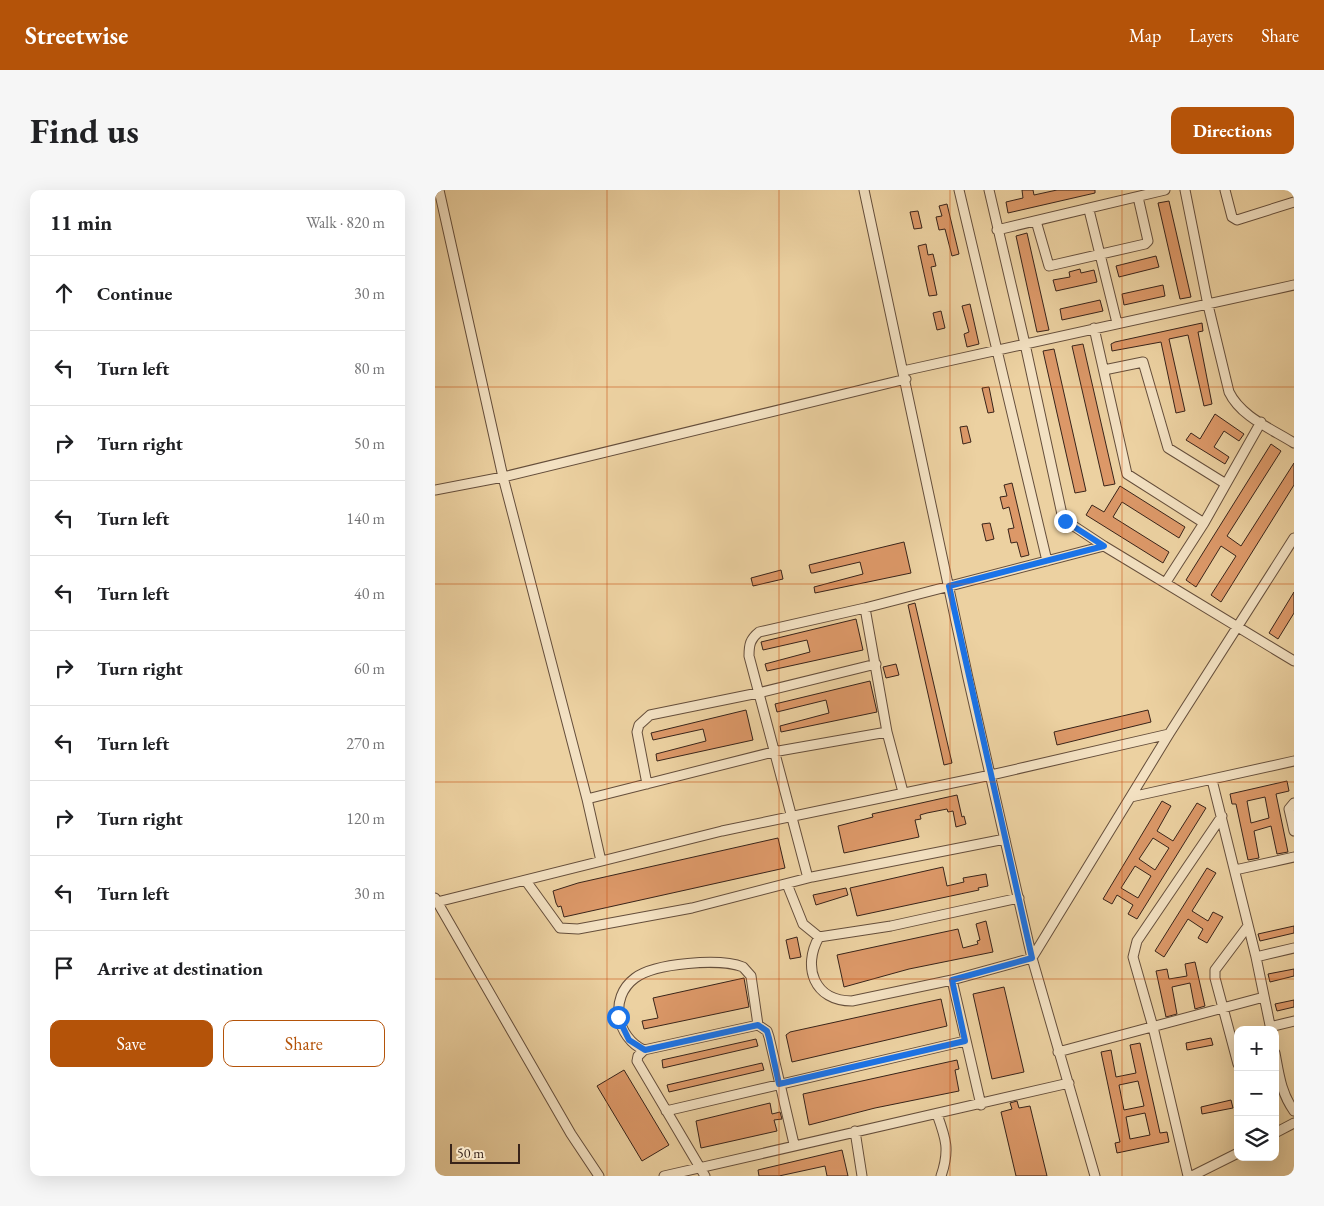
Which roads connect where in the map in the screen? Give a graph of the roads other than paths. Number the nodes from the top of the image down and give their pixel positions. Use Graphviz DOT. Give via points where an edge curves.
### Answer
graph roads {
  1 [pos="439,190"];
  2 [pos="864,190"];
  3 [pos="959,190"];
  4 [pos="989,190"];
  5 [pos="1165,190"];
  6 [pos="1185,190"];
  7 [pos="1225,190"];
  8 [pos="1138,197"];
  9 [pos="1294,202"];
  10 [pos="1089,210"];
  11 [pos="1036,221"];
  12 [pos="997,230"];
  13 [pos="1101,255"];
  14 [pos="1294,285"];
  15 [pos="1208,305"];
  16 [pos="1117,323"];
  17 [pos="1094,328"];
  18 [pos="1025,344"];
  19 [pos="996,349"];
  20 [pos="1103,370"];
  21 [pos="904,375"];
  22 [pos="1261,422"];
  23 [pos="1294,443"];
  24 [pos="503,477"];
  25 [pos="1226,484"];
  26 [pos="435,490"];
  27 [pos="1203,523"];
  28 [pos="1294,538"];
  29 [pos="1104,546"];
  30 [pos="1047,561"];
  31 [pos="1166,582"];
  32 [pos="949,586"];
  33 [pos="865,608"];
  34 [pos="1239,628"];
  35 [pos="1294,661"];
  36 [pos="876,664"];
  37 [pos="759,693"];
  38 [pos="887,732"];
  39 [pos="1169,734"];
  40 [pos="773,752"];
  41 [pos="1294,761"];
  42 [pos="991,775"];
  43 [pos="1212,780"];
  44 [pos="647,784"];
  45 [pos="903,792"];
  46 [pos="1131,797"];
  47 [pos="587,799"];
  48 [pos="1294,804"];
  49 [pos="792,816"];
  50 [pos="1221,816"];
  51 [pos="1294,831"];
  52 [pos="1005,839"];
  53 [pos="1294,857"];
  54 [pos="601,861"];
  55 [pos="1235,870"];
  56 [pos="808,878"];
  57 [pos="526,881"];
  58 [pos="787,884"];
  59 [pos="1019,898"];
  60 [pos="436,900"];
  61 [pos="1248,926"];
  62 [pos="819,937"];
  63 [pos="1294,948"];
  64 [pos="1256,957"];
  65 [pos="1032,958"];
  66 [pos="952,980"];
  67 [pos="1264,997"];
  68 [pos="1223,1006"];
  69 [pos="1294,1021"];
  70 [pos="758,1025"];
  71 [pos="1271,1026"];
  72 [pos="1278,1026"];
  73 [pos="1153,1027"];
  74 [pos="965,1041"];
  75 [pos="1234,1049"];
  76 [pos="645,1050"];
  77 [pos="1058,1052"];
  78 [pos="1279,1071"];
  79 [pos="1069,1083"];
  80 [pos="779,1084"];
  81 [pos="981,1105"];
  82 [pos="665,1110"];
  83 [pos="1294,1111"];
  84 [pos="937,1114"];
  85 [pos="1294,1123"];
  86 [pos="855,1131"];
  87 [pos="1279,1131"];
  88 [pos="794,1144"];
  89 [pos="1234,1155"];
  90 [pos="702,1172"];
  91 [pos="599,1176"];
  92 [pos="665,1176"];
  93 [pos="861,1176"];
  94 [pos="941,1176"];
  95 [pos="1095,1176"];
  96 [pos="1190,1176"];
  1 -- 24 [label="street"];
  2 -- 21 [label="street"];
  3 -- 19 [label="street"];
  4 -- 12 [label="street"];
  5 -- 8 [label="street"];
  6 -- 15 [label="street"];
  7 -- 9 [label="street" via="1232,217 1237,220"];
  8 -- 10 [label="street"];
  8 -- 13 [label="street" via="1149,241"];
  10 -- 11 [label="street"];
  10 -- 13 [label="street"];
  11 -- 12 [label="street"];
  11 -- 13 [label="street" via="1049,266"];
  12 -- 18 [label="street"];
  13 -- 16 [label="street"];
  14 -- 15 [label="street"];
  15 -- 16 [label="street"];
  15 -- 22 [label="street" via="1229,392 1243,411"];
  16 -- 17 [label="street"];
  17 -- 18 [label="street"];
  17 -- 20 [label="street"];
  18 -- 19 [label="street"];
  18 -- 29 [label="street" via="1063,519"];
  19 -- 21 [label="street"];
  19 -- 30 [label="street"];
  20 -- 25 [label="street" via="1143,362 1167,448"];
  20 -- 27 [label="street" via="1127,474"];
  21 -- 24 [label="street"];
  21 -- 32 [label="street"];
  22 -- 23 [label="street"];
  22 -- 25 [label="street"];
  24 -- 26 [label="street"];
  24 -- 47 [label="street"];
  25 -- 27 [label="street"];
  27 -- 31 [label="street"];
  28 -- 34 [label="street"];
  29 -- 30 [label="street"];
  29 -- 31 [label="street"];
  30 -- 32 [label="street"];
  31 -- 34 [label="street"];
  32 -- 33 [label="street"];
  32 -- 42 [label="street"];
  33 -- 36 [label="street"];
  33 -- 37 [label="street" via="759,632 754,636 749,656"];
  34 -- 35 [label="street"];
  34 -- 39 [label="street"];
  36 -- 37 [label="street"];
  36 -- 38 [label="street"];
  37 -- 40 [label="street"];
  37 -- 44 [label="street" via="651,715 645,719 637,732"];
  38 -- 40 [label="street"];
  38 -- 45 [label="street"];
  39 -- 42 [label="street"];
  39 -- 46 [label="street"];
  40 -- 44 [label="street"];
  40 -- 49 [label="street"];
  41 -- 43 [label="street"];
  42 -- 45 [label="street"];
  42 -- 52 [label="street"];
  43 -- 46 [label="street"];
  43 -- 50 [label="street"];
  44 -- 47 [label="street"];
  45 -- 49 [label="street"];
  46 -- 65 [label="street"];
  47 -- 54 [label="street"];
  48 -- 51 [label="street" via="1289,809"];
  49 -- 54 [label="street"];
  49 -- 56 [label="street"];
  50 -- 55 [label="street"];
  50 -- 73 [label="street" via="1134,949 1133,957"];
  52 -- 56 [label="street"];
  52 -- 59 [label="street"];
  53 -- 55 [label="street"];
  54 -- 57 [label="street"];
  55 -- 61 [label="street"];
  56 -- 58 [label="street"];
  57 -- 58 [label="street" via="554,922 567,930 692,908"];
  57 -- 60 [label="street"];
  58 -- 62 [label="street" via="803,924"];
  59 -- 62 [label="street" via="891,926"];
  59 -- 65 [label="street"];
  60 -- 91 [label="street" via="571,1134"];
  61 -- 64 [label="street"];
  61 -- 68 [label="street" via="1215,970"];
  62 -- 66 [label="street" via="812,950 814,979 823,990 841,1001"];
  63 -- 64 [label="street"];
  64 -- 67 [label="street"];
  65 -- 66 [label="street"];
  65 -- 77 [label="street"];
  66 -- 74 [label="street"];
  67 -- 68 [label="street"];
  67 -- 71 [label="street"];
  68 -- 73 [label="street"];
  68 -- 75 [label="street"];
  69 -- 72 [label="street"];
  70 -- 76 [label="street"];
  70 -- 76 [label="street" via="751,976 743,967 698,963 646,972 634,979 623,993 618,1017 629,1040"];
  70 -- 80 [label="street" via="767,1031"];
  73 -- 77 [label="street"];
  73 -- 96 [label="street"];
  74 -- 80 [label="street"];
  74 -- 81 [label="street"];
  76 -- 82 [label="street" via="637,1061"];
  77 -- 79 [label="street"];
  78 -- 83 [label="street" via="1283,1093"];
  79 -- 81 [label="street"];
  79 -- 95 [label="street"];
  80 -- 82 [label="street"];
  80 -- 88 [label="street"];
  81 -- 84 [label="street"];
  82 -- 90 [label="street"];
  84 -- 86 [label="street"];
  84 -- 94 [label="street" via="947,1142"];
  85 -- 87 [label="street"];
  86 -- 88 [label="street"];
  86 -- 93 [label="street"];
  88 -- 90 [label="street"];
  89 -- 96 [label="street"];
  90 -- 92 [label="street"];
}
